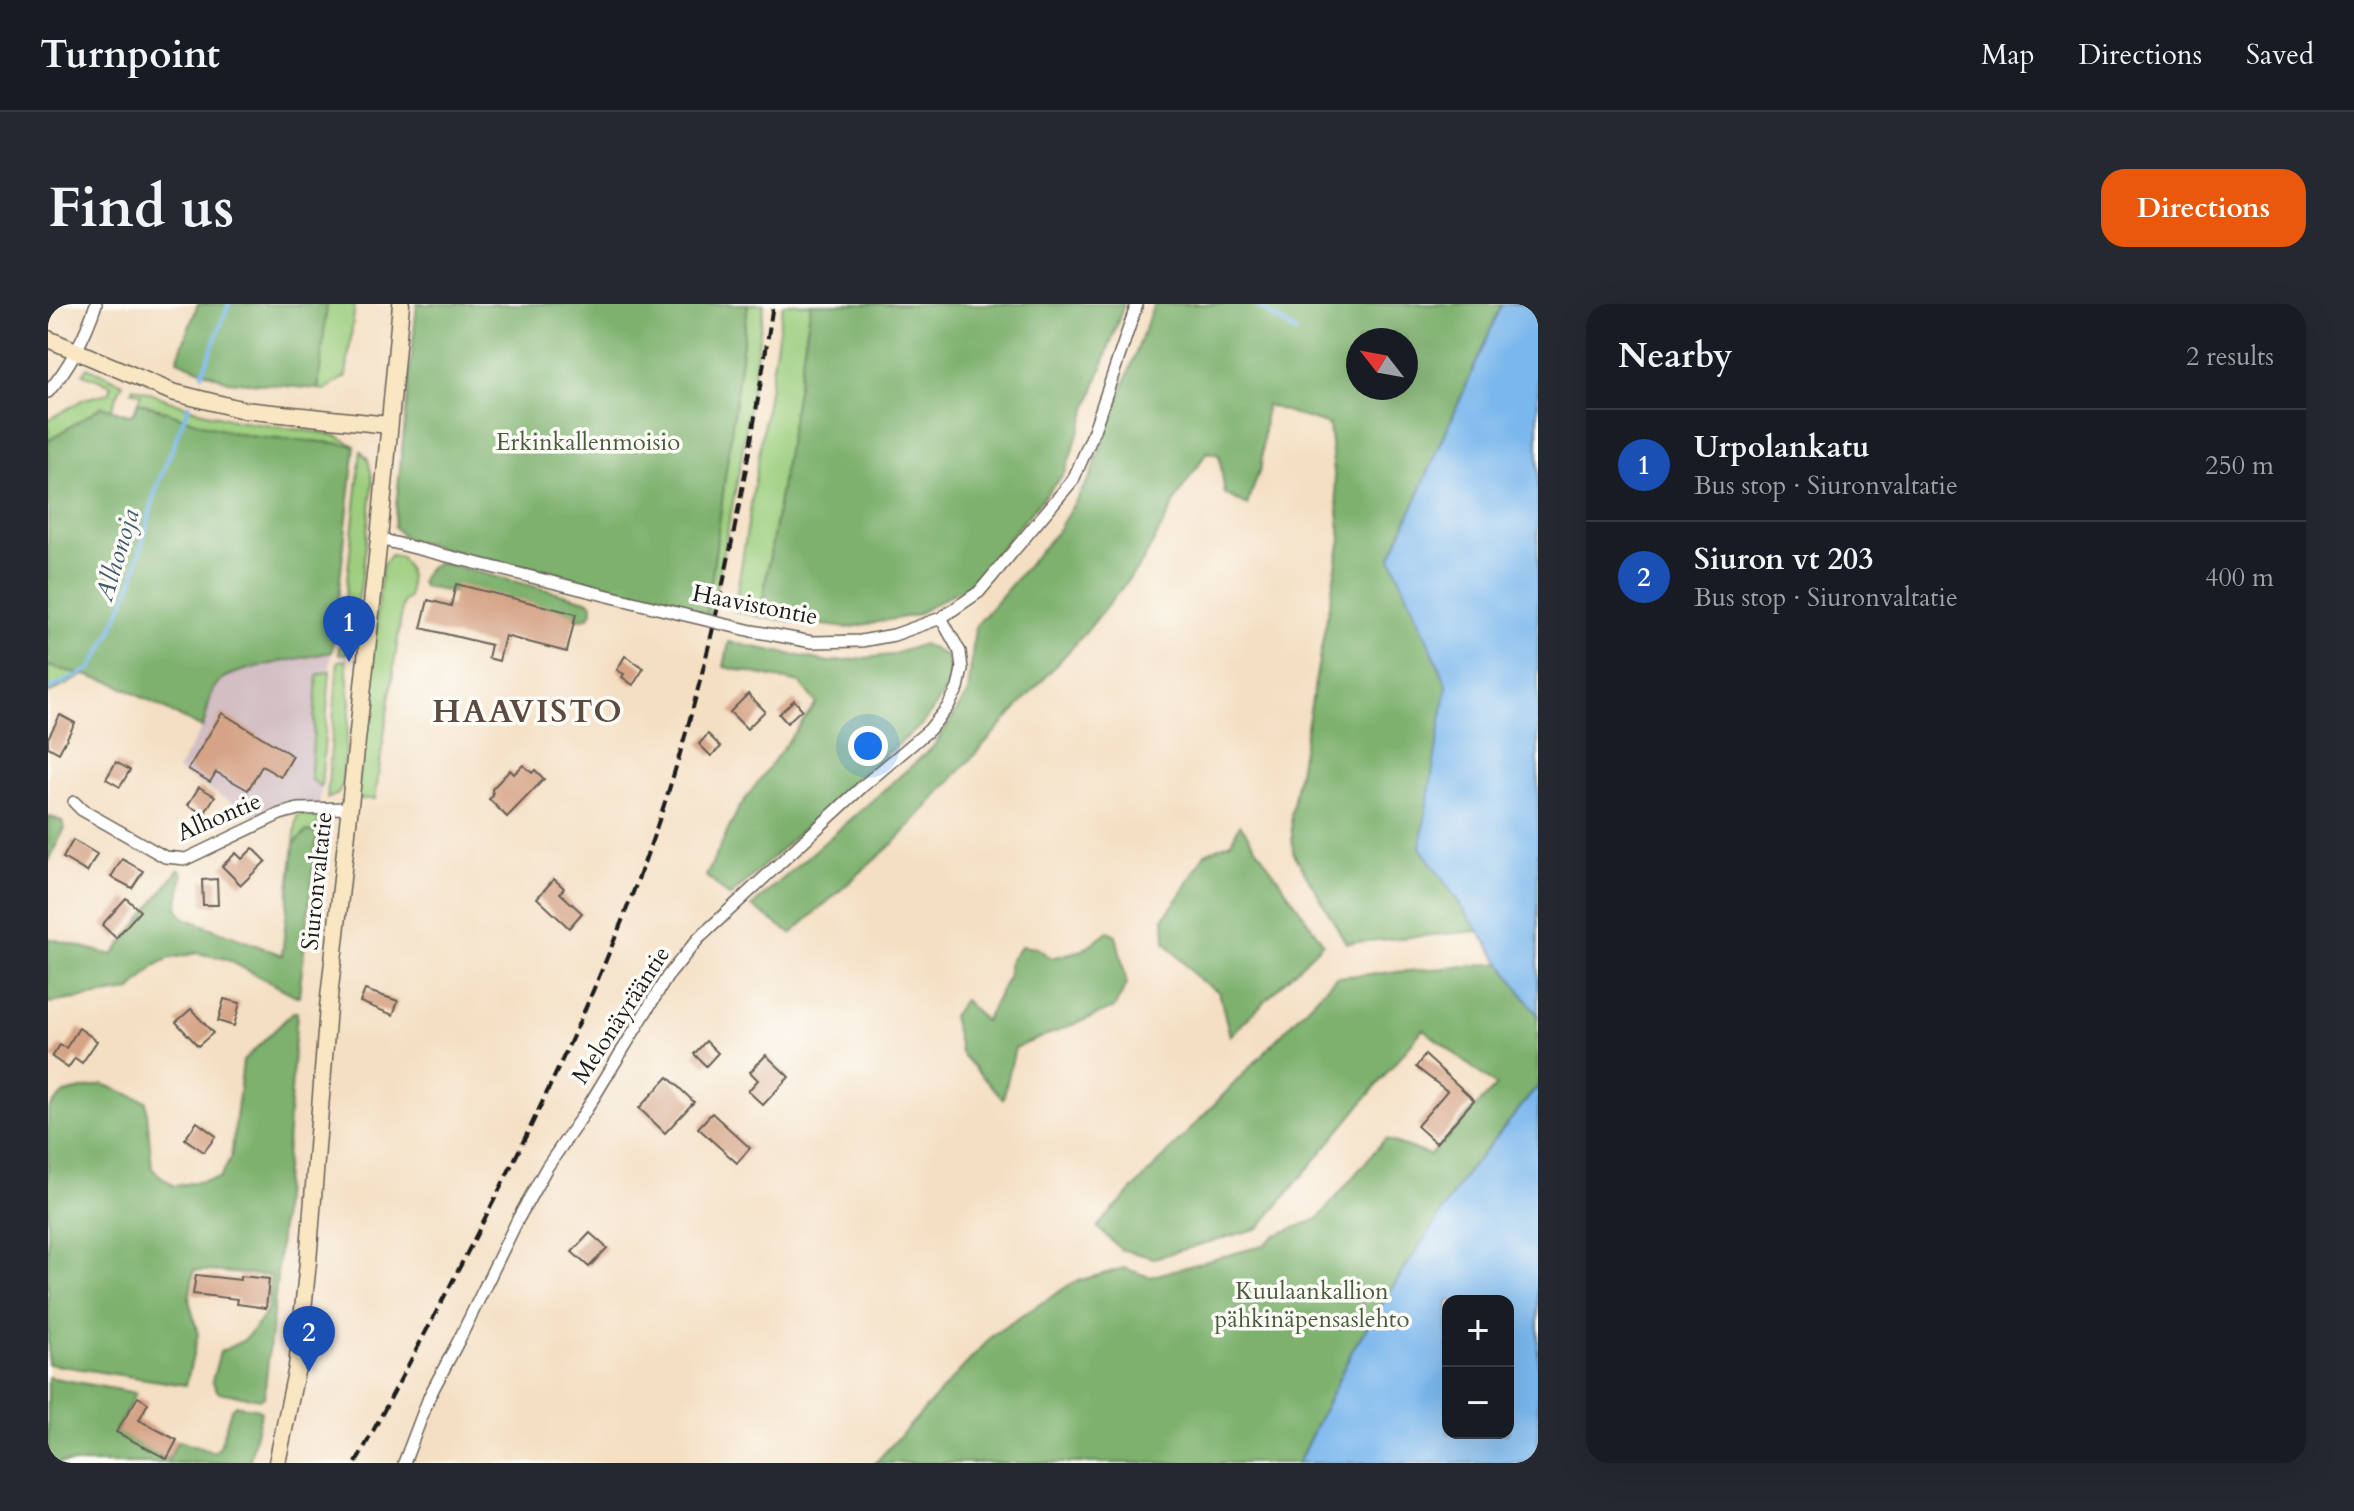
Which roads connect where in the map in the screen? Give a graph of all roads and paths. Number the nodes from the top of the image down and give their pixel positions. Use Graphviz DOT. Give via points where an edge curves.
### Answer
graph roads {
  1 [pos="96,304"];
  2 [pos="401,304"];
  3 [pos="1137,304"];
  4 [pos="48,339"];
  5 [pos="77,350"];
  6 [pos="48,392"];
  7 [pos="389,425"];
  8 [pos="379,539"];
  9 [pos="941,618"];
  10 [pos="74,802"];
  11 [pos="349,808"];
  12 [pos="277,1463"];
  13 [pos="404,1463"];
  1 -- 5 [label="street"];
  2 -- 7 [label="main road, Siuronvaltatie"];
  3 -- 9 [label="street, Haavistontie" via="1073,480 979,592"];
  4 -- 5 [label="main road"];
  5 -- 6 [label="street"];
  5 -- 7 [label="main road" via="172,392 244,410"];
  7 -- 8 [label="main road, Siuronvaltatie"];
  8 -- 9 [label="street, Haavistontie, bridge" via="812,642 894,635"];
  8 -- 11 [label="main road, Siuronvaltatie"];
  9 -- 13 [label="street, Melonäyrääntie" via="960,652 962,669 947,708 698,939 667,977 518,1219 430,1395"];
  10 -- 11 [label="street, Alhontie" via="175,859 186,859 280,814"];
  11 -- 12 [label="main road, Siuronvaltatie" via="297,1367"];
}
